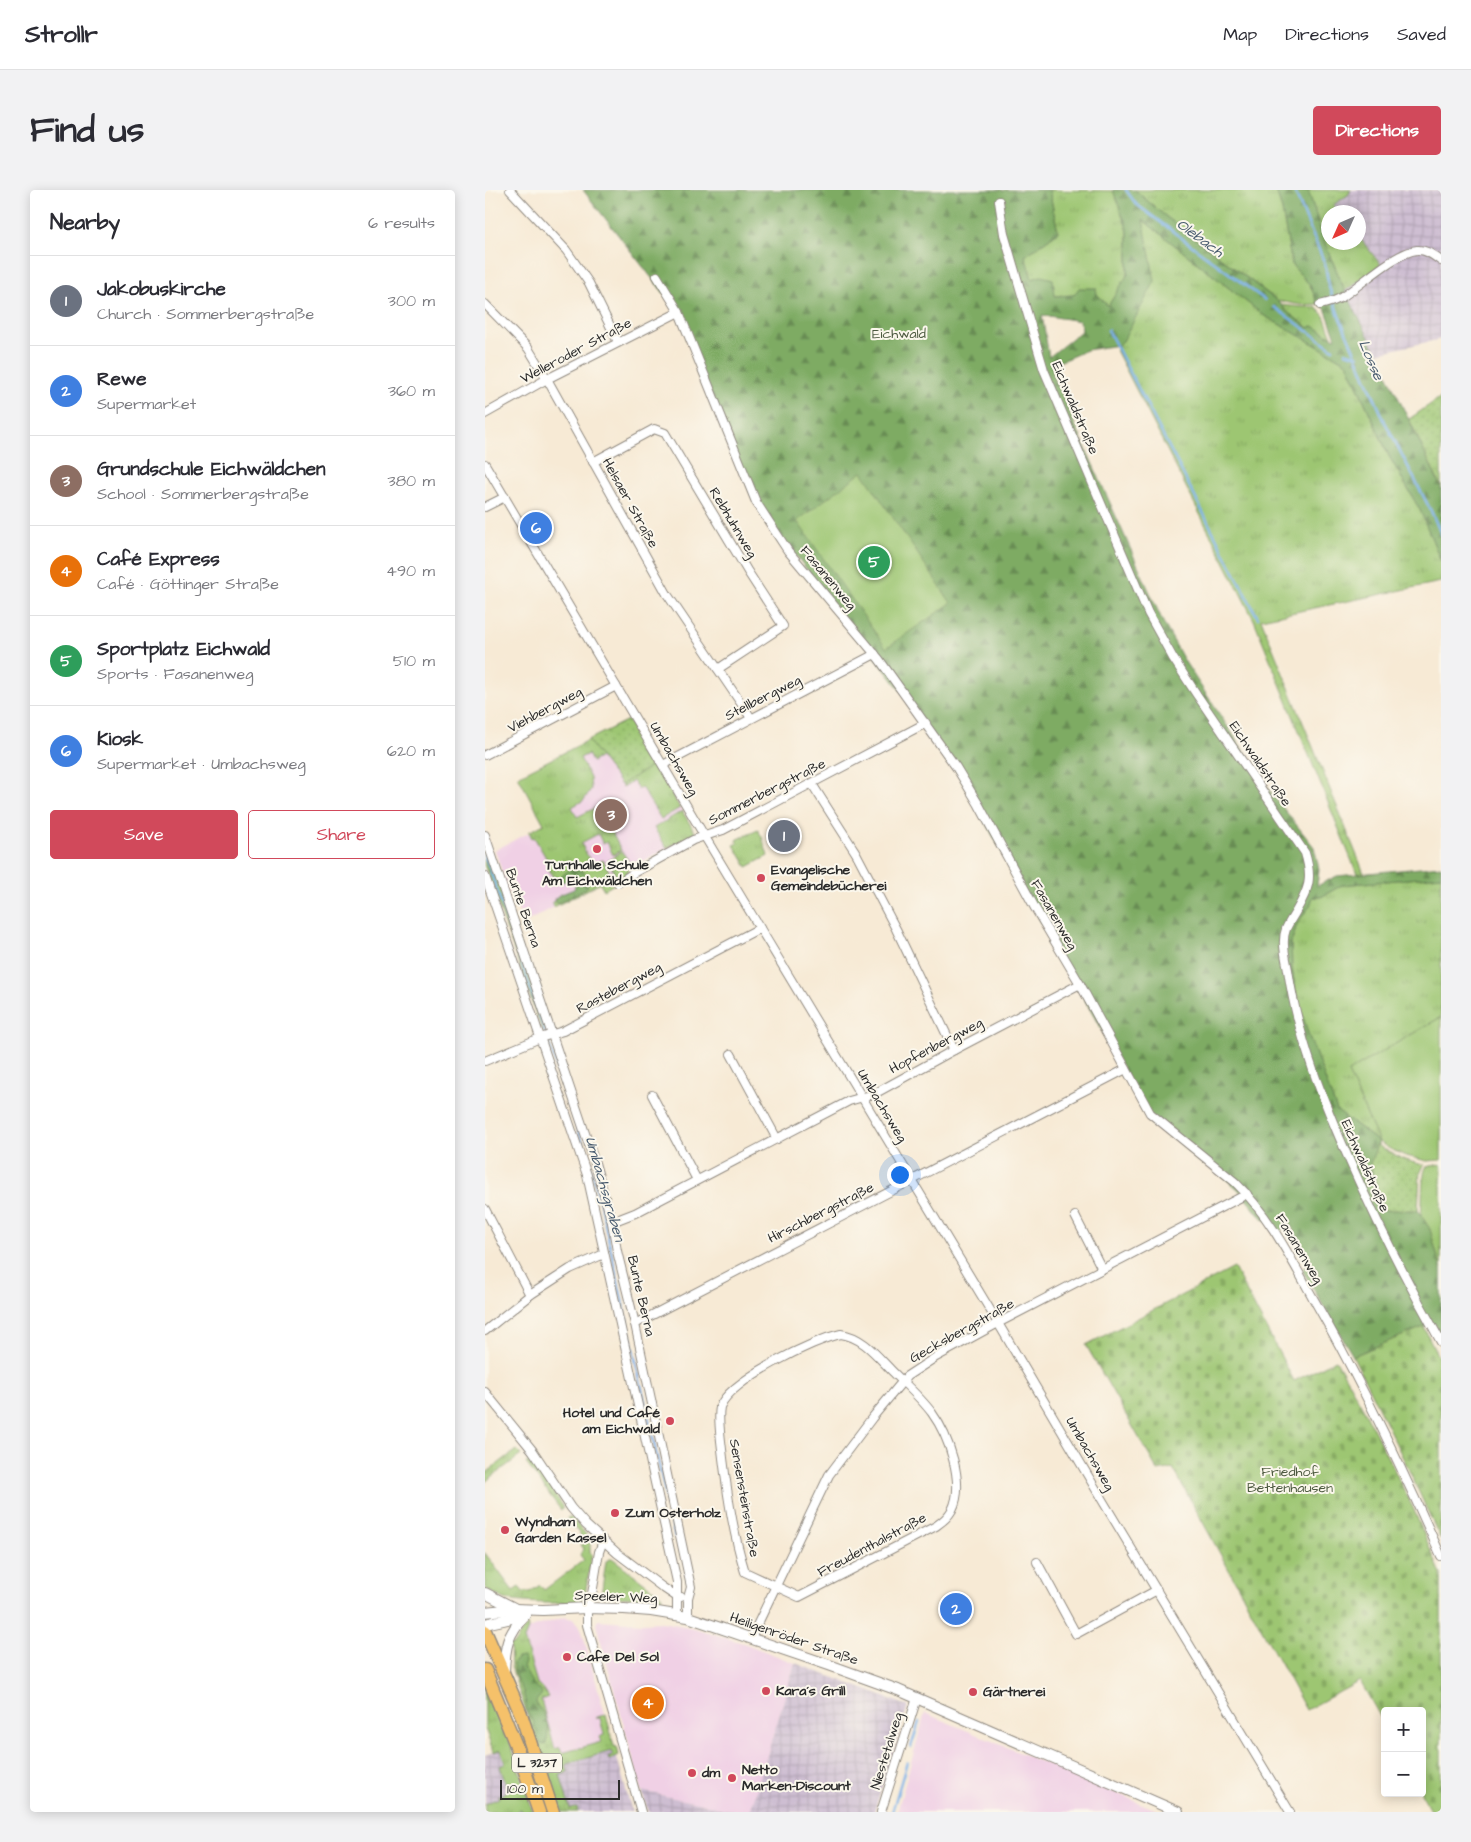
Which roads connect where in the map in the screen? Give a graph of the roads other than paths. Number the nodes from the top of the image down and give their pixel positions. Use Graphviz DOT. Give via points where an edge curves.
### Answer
graph roads {
  1 [pos="510,190"];
  2 [pos="999,201"];
  3 [pos="1441,261"];
  4 [pos="657,276"];
  5 [pos="485,304"];
  6 [pos="1321,305"];
  7 [pos="679,312"];
  8 [pos="618,342"];
  9 [pos="547,379"];
  10 [pos="485,414"];
  11 [pos="593,462"];
  12 [pos="485,464"];
  13 [pos="505,497"];
  14 [pos="485,507"];
  15 [pos="875,654"];
  16 [pos="718,669"];
  17 [pos="616,686"];
  18 [pos="751,718"];
  19 [pos="926,723"];
  20 [pos="485,755"];
  21 [pos="663,765"];
  22 [pos="812,784"];
  23 [pos="485,835"];
  24 [pos="705,837"];
  25 [pos="485,876"];
  26 [pos="618,883"];
  27 [pos="760,928"];
  28 [pos="1080,984"];
  29 [pos="546,1036"];
  30 [pos="954,1050"];
  31 [pos="731,1054"];
  32 [pos="485,1062"];
  33 [pos="1126,1069"];
  34 [pos="652,1095"];
  35 [pos="862,1097"];
  36 [pos="777,1139"];
  37 [pos="697,1180"];
  38 [pos="912,1180"];
  39 [pos="1247,1194"];
  40 [pos="485,1209"];
  41 [pos="1075,1216"];
  42 [pos="612,1222"];
  43 [pos="604,1254"];
  44 [pos="1102,1269"];
  45 [pos="530,1294"];
  46 [pos="635,1324"];
  47 [pos="998,1324"];
  48 [pos="485,1331"];
  49 [pos="1441,1342"];
  50 [pos="902,1381"];
  51 [pos="485,1392"];
  52 [pos="603,1541"];
  53 [pos="1441,1556"];
  54 [pos="1037,1562"];
  55 [pos="775,1586"];
  56 [pos="1157,1590"];
  57 [pos="485,1592"];
  58 [pos="677,1597"];
  59 [pos="688,1598"];
  60 [pos="587,1608"];
  61 [pos="515,1609"];
  62 [pos="543,1610"];
  63 [pos="485,1612"];
  64 [pos="525,1615"];
  65 [pos="677,1615"];
  66 [pos="688,1617"];
  67 [pos="485,1624"];
  68 [pos="485,1631"];
  69 [pos="751,1638"];
  70 [pos="485,1670"];
  71 [pos="504,1673"];
  72 [pos="917,1698"];
  73 [pos="1173,1811"];
  74 [pos="539,1812"];
  75 [pos="553,1812"];
  76 [pos="641,1812"];
  77 [pos="881,1812"];
  78 [pos="1290,1812"];
  1 -- 8 [label="street" via="566,250 589,284"];
  2 -- 49 [label="street, Eichwaldstraße" via="1004,234 1044,370 1148,613 1197,695 1305,853 1310,870 1308,886 1285,930 1284,942 1301,1035 1326,1109 1373,1215"];
  3 -- 6 [label="street" via="1419,249 1410,252 1341,298"];
  4 -- 7 [label="street, Fasanenweg"];
  5 -- 9 [label="street, Helsaer Straße" via="528,348"];
  7 -- 8 [label="street, Welleroder Straße"];
  7 -- 15 [label="street, Fasanenweg" via="756,502 788,550"];
  8 -- 9 [label="street, Welleroder Straße"];
  9 -- 10 [label="street, Welleroder Straße"];
  9 -- 11 [label="street, Helsaer Straße"];
  11 -- 16 [label="street, Helsaer Straße" via="667,594"];
  11 -- 16 [label="street, Rebhuhnweg" via="654,429 665,434 783,626"];
  12 -- 13 [label="street, Umbachsweg"];
  13 -- 14 [label="street"];
  13 -- 17 [label="street, Umbachsweg"];
  15 -- 18 [label="street, Stellbergweg"];
  15 -- 19 [label="street, Fasanenweg"];
  16 -- 18 [label="street, Helsaer Straße"];
  17 -- 20 [label="street, Viehbergweg"];
  17 -- 21 [label="street, Umbachsweg"];
  18 -- 21 [label="street, Stellbergweg"];
  19 -- 22 [label="street, Sommerbergstraße"];
  19 -- 28 [label="street, Fasanenweg" via="979,805"];
  21 -- 24 [label="street, Umbachsweg"];
  22 -- 24 [label="street, Sommerbergstraße"];
  22 -- 30 [label="street" via="860,861"];
  23 -- 29 [label="street, Bunte Berna"];
  24 -- 26 [label="street, Sommerbergstraße" via="693,840"];
  24 -- 27 [label="street, Umbachsweg"];
  25 -- 29 [label="street, Bunte Berna"];
  27 -- 29 [label="street, Rastebergweg" via="563,1031"];
  27 -- 35 [label="street, Umbachsweg"];
  28 -- 30 [label="street, Hopfenbergweg"];
  28 -- 33 [label="street, Fasanenweg"];
  29 -- 32 [label="street, Rastebergweg"];
  29 -- 42 [label="street, Bunte Berna" via="595,1163"];
  29 -- 43 [label="street, Bunte Berna" via="587,1175"];
  30 -- 35 [label="street, Hopfenbergweg" via="874,1094"];
  31 -- 36 [label="street"];
  33 -- 38 [label="street, Hirschbergstraße"];
  33 -- 39 [label="street, Fasanenweg" via="1150,1113"];
  34 -- 37 [label="street"];
  35 -- 36 [label="street, Hopfenbergweg" via="849,1100"];
  35 -- 38 [label="street, Umbachsweg"];
  36 -- 37 [label="street, Hopfenbergweg"];
  37 -- 42 [label="street, Hopfenbergweg"];
  38 -- 46 [label="street, Hirschbergstraße"];
  38 -- 47 [label="street, Umbachsweg"];
  39 -- 44 [label="street, Gecksbergstraße"];
  39 -- 53 [label="street, Fasanenweg" via="1283,1243 1348,1358"];
  40 -- 45 [label="street"];
  41 -- 44 [label="street"];
  42 -- 46 [label="street, Bunte Berna"];
  43 -- 45 [label="street" via="570,1269"];
  43 -- 58 [label="street, Bunte Berna" via="677,1582"];
  44 -- 47 [label="street, Gecksbergstraße"];
  45 -- 48 [label="street"];
  46 -- 59 [label="street, Bunte Berna" via="691,1587"];
  47 -- 50 [label="street, Gecksbergstraße" via="936,1357"];
  47 -- 56 [label="street, Umbachsweg"];
  50 -- 55 [label="street, Gecksbergstraße" via="829,1475"];
  50 -- 55 [label="street, Freudenthalstraße" via="931,1412 949,1445 957,1482 951,1511 936,1526 802,1596"];
  50 -- 55 [label="street, Sensensteinstraße" via="865,1344 841,1334 797,1350 765,1368 730,1392 720,1408 730,1504 745,1572"];
  51 -- 52 [label="street" via="533,1451 571,1508"];
  52 -- 58 [label="street"];
  52 -- 60 [label="street"];
  54 -- 56 [label="street" via="1076,1634"];
  55 -- 69 [label="street, Gecksbergstraße"];
  56 -- 78 [label="street, Umbachsweg"];
  57 -- 61 [label="street"];
  58 -- 59 [label="street"];
  58 -- 65 [label="street, Bunte Berna"];
  59 -- 66 [label="street"];
  60 -- 62 [label="street, Speeler Weg"];
  60 -- 65 [label="street, Speeler Weg"];
  60 -- 76 [label="street" via="587,1625"];
  61 -- 62 [label="street, Speeler Weg"];
  61 -- 63 [label="street, Speeler Weg"];
  62 -- 64 [label="street, Speeler Weg"];
  64 -- 67 [label="street, Speeler Weg"];
  64 -- 71 [label="street" via="508,1639"];
  65 -- 66 [label="street, Speeler Weg"];
  66 -- 69 [label="street, Heiligenröder Straße"];
  68 -- 71 [label="main road, L 3237"];
  69 -- 72 [label="street, Heiligenröder Straße"];
  70 -- 74 [label="main road, L 3237"];
  71 -- 75 [label="main road, L 3237"];
  72 -- 73 [label="street, Heiligenröder Straße"];
  72 -- 77 [label="street, Niestetalweg"];
}
